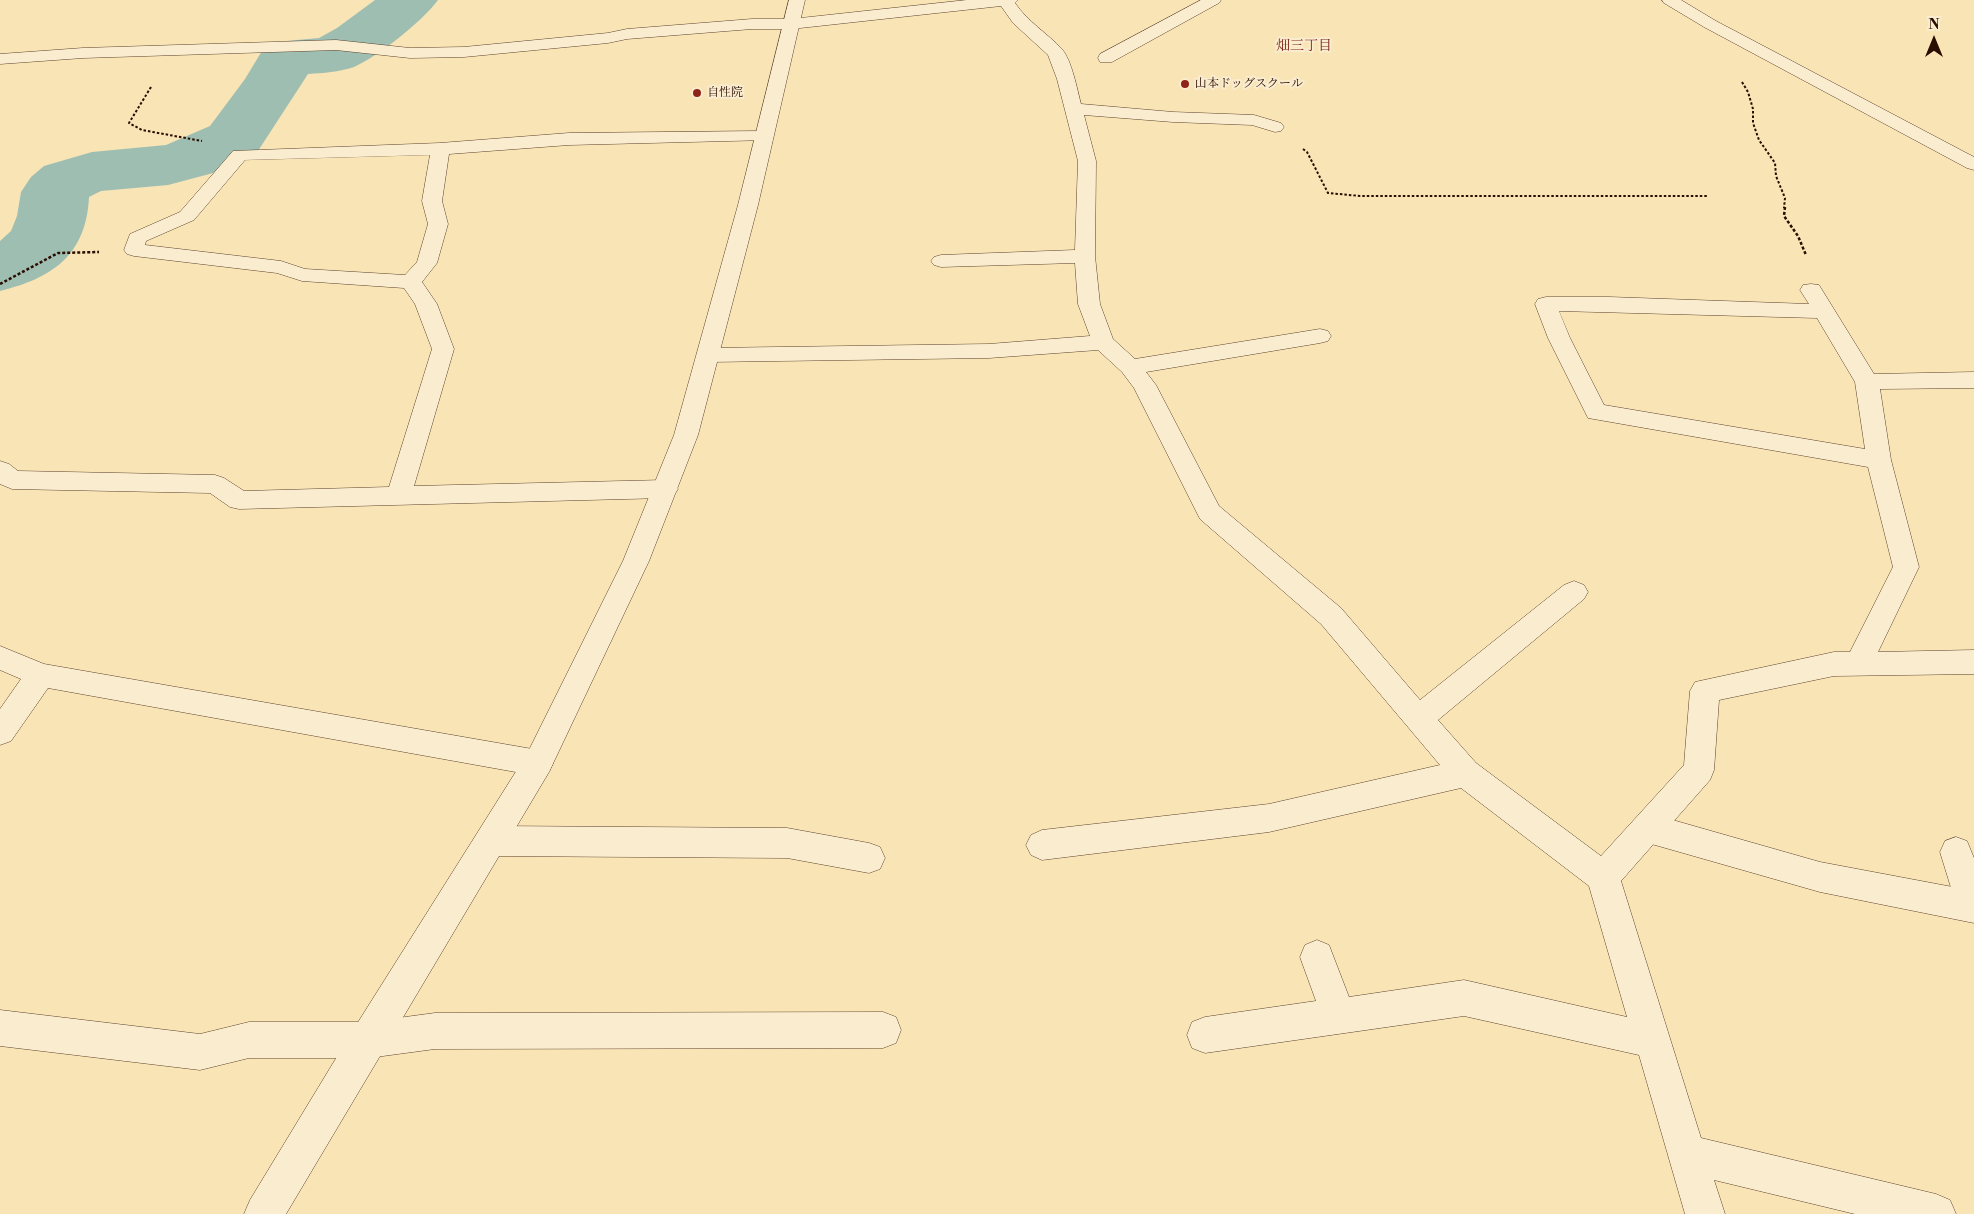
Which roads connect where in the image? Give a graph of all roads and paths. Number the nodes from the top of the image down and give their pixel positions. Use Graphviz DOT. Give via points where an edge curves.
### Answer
graph roads {
  1 [pos="1008,0"];
  2 [pos="1213,0"];
  3 [pos="1670,0"];
  4 [pos="794,12"];
  5 [pos="1710,24"];
  6 [pos="174,50"];
  7 [pos="18,58"];
  8 [pos="1106,58"];
  9 [pos="0,59"];
  10 [pos="0,76"];
  11 [pos="1075,109"];
  12 [pos="1275,127"];
  13 [pos="763,136"];
  14 [pos="205,141"];
  15 [pos="440,149"];
  16 [pos="1974,164"];
  17 [pos="1708,196"];
  18 [pos="134,250"];
  19 [pos="1085,256"];
  20 [pos="941,261"];
  21 [pos="411,282"];
  22 [pos="0,284"];
  23 [pos="1811,290"];
  24 [pos="1823,311"];
  25 [pos="1320,336"];
  26 [pos="1103,342"];
  27 [pos="708,355"];
  28 [pos="1130,367"];
  29 [pos="1974,380"];
  30 [pos="1867,382"];
  31 [pos="1879,460"];
  32 [pos="0,470"];
  33 [pos="666,489"];
  34 [pos="399,495"];
  35 [pos="1574,592"];
  36 [pos="0,658"];
  37 [pos="1974,662"];
  38 [pos="1858,664"];
  39 [pos="41,675"];
  40 [pos="1418,719"];
  41 [pos="0,732"];
  42 [pos="538,763"];
  43 [pos="1464,773"];
  44 [pos="1648,828"];
  45 [pos="490,841"];
  46 [pos="1042,846"];
  47 [pos="1956,852"];
  48 [pos="869,858"];
  49 [pos="1603,877"];
  50 [pos="1973,906"];
  51 [pos="1317,957"];
  52 [pos="1339,1016"];
  53 [pos="0,1028"];
  54 [pos="883,1030"];
  55 [pos="1206,1035"];
  56 [pos="368,1040"];
  57 [pos="1652,1040"];
  58 [pos="1686,1154"];
  59 [pos="264,1214"];
  60 [pos="1705,1214"];
  61 [pos="1936,1214"];
  1 -- 4 [label="street"];
  1 -- 11 [label="street" via="1019,20 1056,53"];
  2 -- 8 [label="street"];
  3 -- 5 [label="street"];
  4 -- 6 [label="street" via="752,24 464,52 410,53 336,46"];
  4 -- 13 [label="street"];
  5 -- 16 [label="street"];
  5 -- 23 [label="path" via="1748,92 1753,123 1775,163 1776,176 1785,198 1784,216 1798,236 1811,266"];
  6 -- 7 [label="street"];
  6 -- 14 [label="path" via="129,123 142,130"];
  7 -- 9 [label="street"];
  7 -- 10 [label="street"];
  11 -- 12 [label="street" via="1254,120"];
  11 -- 19 [label="street" via="1087,161"];
  12 -- 17 [label="path" via="1307,152 1328,194"];
  13 -- 15 [label="street" via="569,139"];
  13 -- 27 [label="street"];
  15 -- 18 [label="street" via="240,155 187,216 137,238"];
  15 -- 21 [label="street" via="432,201 438,224 427,263"];
  18 -- 21 [label="street" via="281,268 302,275"];
  18 -- 22 [label="path" via="58,253"];
  19 -- 20 [label="street"];
  19 -- 26 [label="street" via="1089,304"];
  21 -- 34 [label="street" via="426,304 443,349"];
  23 -- 24 [label="street"];
  24 -- 30 [label="street"];
  24 -- 31 [label="street" via="1546,304 1596,412"];
  25 -- 28 [label="street"];
  26 -- 27 [label="street" via="988,350"];
  26 -- 28 [label="street"];
  27 -- 33 [label="street" via="686,436"];
  28 -- 40 [label="street" via="1144,385 1208,512 1331,616"];
  29 -- 30 [label="street"];
  30 -- 31 [label="street"];
  31 -- 38 [label="street" via="1906,567"];
  32 -- 34 [label="street" via="12,480 215,484 239,500"];
  33 -- 34 [label="street"];
  33 -- 42 [label="street" via="636,561"];
  35 -- 40 [label="street"];
  36 -- 39 [label="street"];
  37 -- 38 [label="street"];
  38 -- 44 [label="street" via="1834,664 1705,691 1698,770"];
  39 -- 41 [label="street"];
  39 -- 42 [label="street"];
  40 -- 43 [label="street"];
  42 -- 45 [label="street"];
  43 -- 46 [label="street" via="1269,818"];
  43 -- 49 [label="street"];
  44 -- 49 [label="street"];
  44 -- 50 [label="street" via="1820,877"];
  45 -- 48 [label="street" via="787,842"];
  45 -- 56 [label="street"];
  47 -- 50 [label="street"];
  49 -- 57 [label="street"];
  51 -- 52 [label="street"];
  52 -- 55 [label="street"];
  52 -- 57 [label="street" via="1464,998"];
  53 -- 56 [label="street" via="200,1052 249,1040"];
  54 -- 56 [label="street" via="435,1031"];
  56 -- 59 [label="street"];
  57 -- 58 [label="street"];
  58 -- 60 [label="street"];
  58 -- 61 [label="street"];
}
